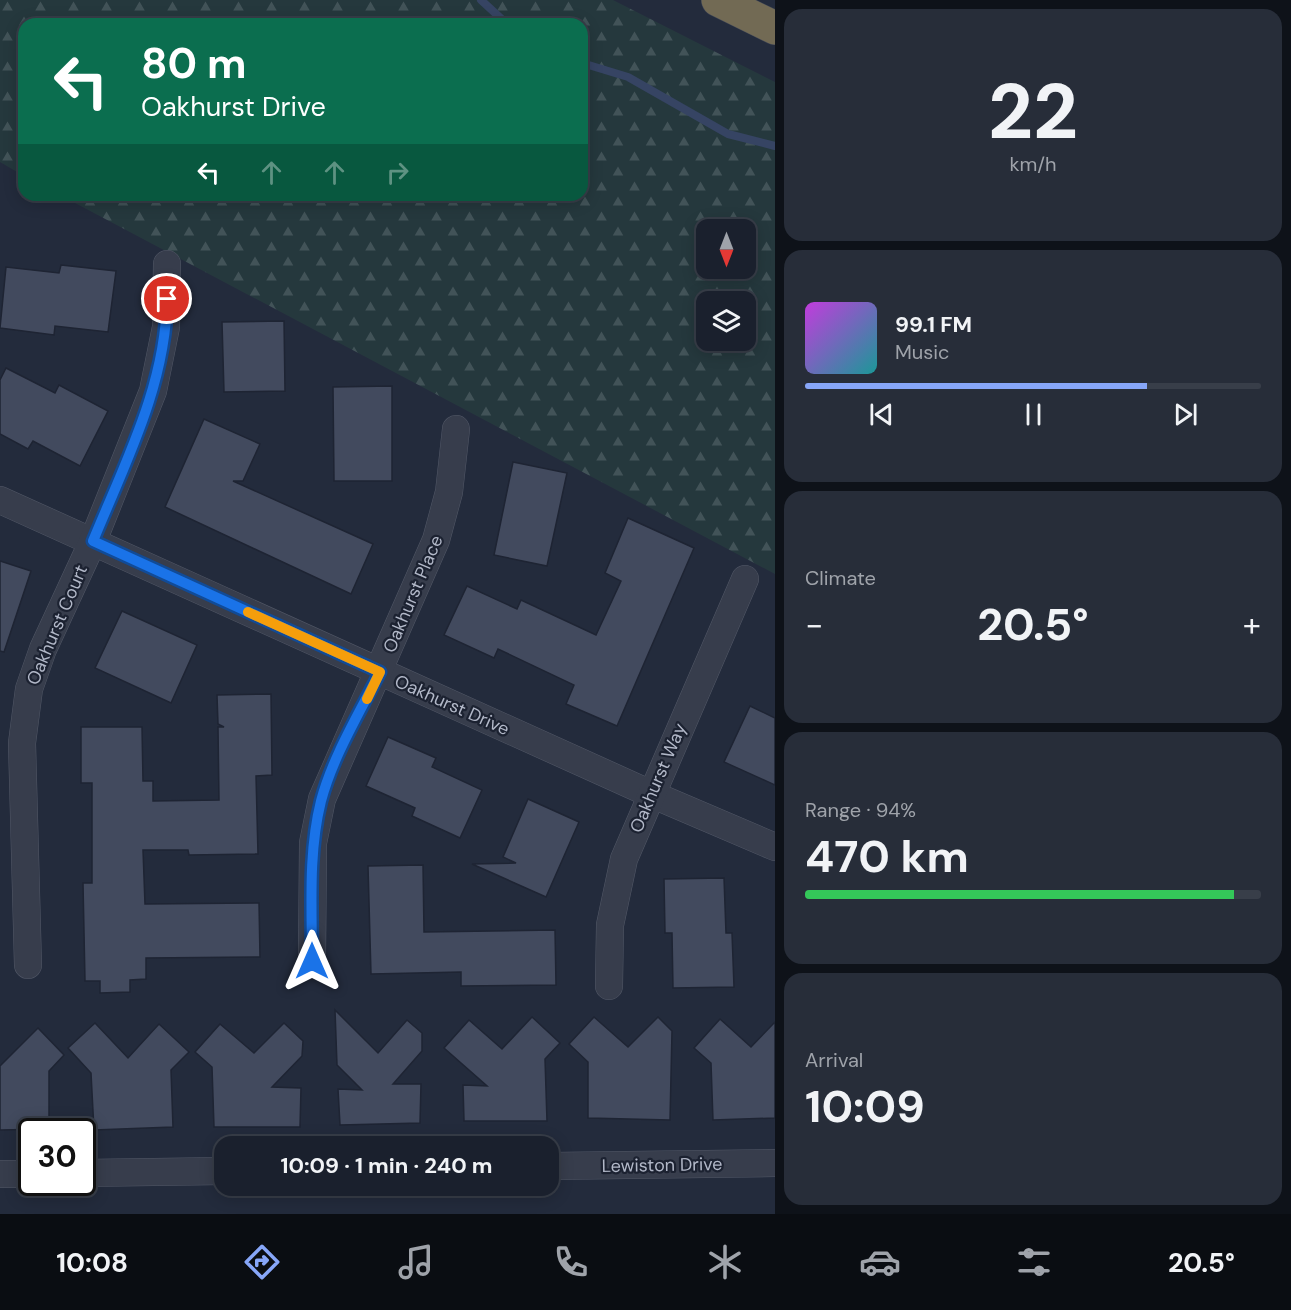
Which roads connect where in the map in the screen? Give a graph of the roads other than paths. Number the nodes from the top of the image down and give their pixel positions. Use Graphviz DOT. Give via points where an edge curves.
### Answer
graph roads {
  1 [pos="718,0"];
  2 [pos="775,28"];
  3 [pos="167,264"];
  4 [pos="456,429"];
  5 [pos="0,500"];
  6 [pos="93,541"];
  7 [pos="745,579"];
  8 [pos="380,672"];
  9 [pos="651,794"];
  10 [pos="775,847"];
  11 [pos="312,961"];
  12 [pos="28,964"];
  13 [pos="609,986"];
  14 [pos="775,1163"];
  15 [pos="559,1166"];
  16 [pos="214,1171"];
  17 [pos="96,1173"];
  18 [pos="0,1174"];
  19 [pos="18,1174"];
  1 -- 2 [label="highway"];
  3 -- 6 [label="street, Oakhurst Court" via="166,327 156,382"];
  4 -- 8 [label="street, Oakhurst Place" via="449,492 436,540"];
  5 -- 6 [label="street, Oakhurst Drive"];
  6 -- 8 [label="street, Oakhurst Drive"];
  6 -- 12 [label="street, Oakhurst Court" via="43,649 25,711 22,754"];
  7 -- 9 [label="street, Oakhurst Way"];
  8 -- 9 [label="street, Oakhurst Drive"];
  8 -- 11 [label="street, Oakhurst Place" via="332,771 318,815 312,863"];
  9 -- 10 [label="street, Oakhurst Drive"];
  9 -- 13 [label="street, Oakhurst Way" via="616,886 610,925"];
  14 -- 15 [label="street, Lewiston Drive"];
  16 -- 17 [label="street"];
  18 -- 19 [label="street"];
}
